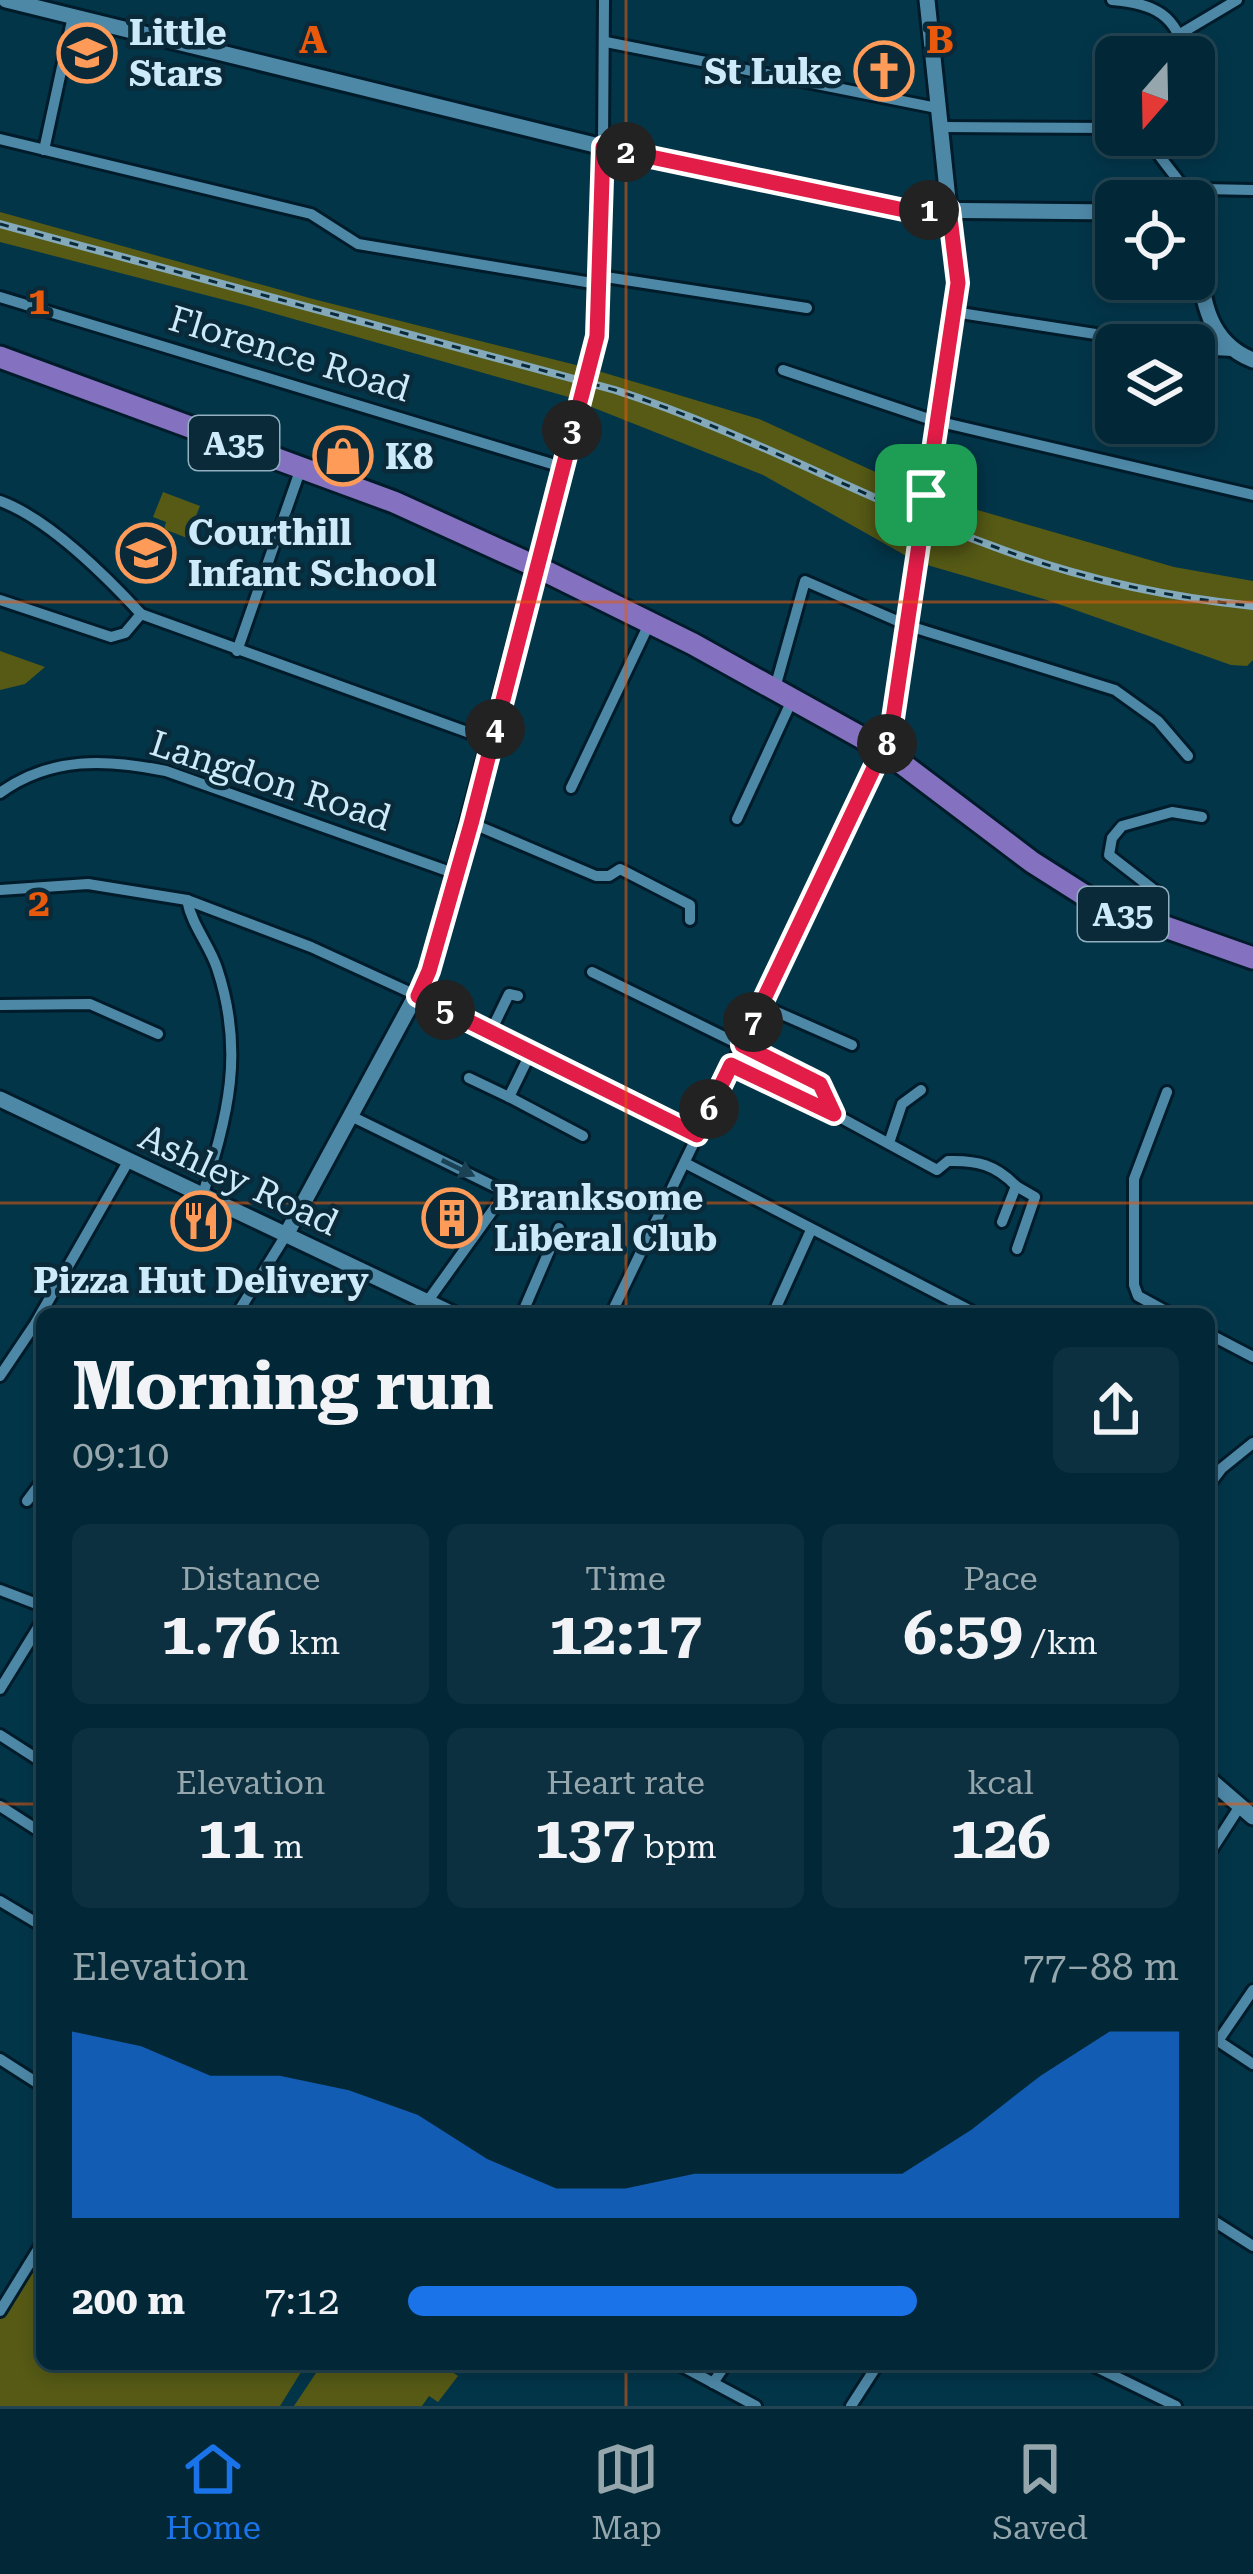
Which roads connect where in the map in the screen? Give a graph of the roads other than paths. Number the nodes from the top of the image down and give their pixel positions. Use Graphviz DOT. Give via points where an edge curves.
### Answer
graph roads {
  1 [pos="9,0"];
  2 [pos="604,0"];
  3 [pos="927,0"];
  4 [pos="1112,0"];
  5 [pos="1237,0"];
  6 [pos="73,16"];
  7 [pos="1180,34"];
  8 [pos="606,42"];
  9 [pos="937,108"];
  10 [pos="942,127"];
  11 [pos="1095,128"];
  12 [pos="0,140"];
  13 [pos="603,147"];
  14 [pos="44,151"];
  15 [pos="1215,189"];
  16 [pos="1253,190"];
  17 [pos="949,209"];
  18 [pos="1095,212"];
  19 [pos="599,280"];
  20 [pos="0,297"];
  21 [pos="1205,300"];
  22 [pos="807,308"];
  23 [pos="954,311"];
  24 [pos="1095,334"];
  25 [pos="1215,350"];
  26 [pos="1233,351"];
  27 [pos="0,356"];
  28 [pos="1253,359"];
  29 [pos="783,370"];
  30 [pos="938,421"];
  31 [pos="562,467"];
  32 [pos="302,468"];
  33 [pos="1253,495"];
  34 [pos="0,501"];
  35 [pos="537,567"];
  36 [pos="0,600"];
  37 [pos="141,614"];
  38 [pos="650,622"];
  39 [pos="909,626"];
  40 [pos="237,651"];
  41 [pos="784,693"];
  42 [pos="492,740"];
  43 [pos="884,750"];
  44 [pos="1188,756"];
  45 [pos="571,788"];
  46 [pos="0,793"];
  47 [pos="1202,818"];
  48 [pos="737,819"];
  49 [pos="471,824"];
  50 [pos="456,874"];
  51 [pos="0,890"];
  52 [pos="187,901"];
  53 [pos="690,920"];
  54 [pos="1158,928"];
  55 [pos="1253,958"];
  56 [pos="592,972"];
  57 [pos="418,996"];
  58 [pos="518,996"];
  59 [pos="761,1004"];
  60 [pos="0,1005"];
  61 [pos="490,1033"];
  62 [pos="158,1034"];
  63 [pos="742,1045"];
  64 [pos="853,1045"];
  65 [pos="531,1052"];
  66 [pos="731,1065"];
  67 [pos="469,1078"];
  68 [pos="922,1090"];
  69 [pos="1167,1091"];
  70 [pos="509,1097"];
  71 [pos="0,1099"];
  72 [pos="834,1114"];
  73 [pos="352,1117"];
  74 [pos="697,1135"];
  75 [pos="583,1136"];
  76 [pos="890,1143"];
  77 [pos="129,1160"];
  78 [pos="685,1163"];
  79 [pos="1016,1186"];
  80 [pos="202,1197"];
  81 [pos="1002,1222"];
  82 [pos="559,1228"];
  83 [pos="811,1230"];
  84 [pos="286,1235"];
  85 [pos="1016,1249"];
  86 [pos="427,1302"];
  87 [pos="44,1308"];
  88 [pos="241,1308"];
  89 [pos="440,1308"];
  90 [pos="525,1308"];
  91 [pos="614,1308"];
  92 [pos="776,1308"];
  93 [pos="964,1308"];
  94 [pos="1160,1308"];
  95 [pos="36,1322"];
  96 [pos="1215,1337"];
  97 [pos="27,1338"];
  98 [pos="36,1343"];
  99 [pos="1253,1357"];
  100 [pos="2,1368"];
  101 [pos="1253,1443"];
  102 [pos="1215,1477"];
  103 [pos="36,1489"];
  104 [pos="27,1501"];
  105 [pos="0,1590"];
  106 [pos="36,1604"];
  107 [pos="36,1631"];
  108 [pos="27,1646"];
  109 [pos="36,1651"];
  110 [pos="0,1689"];
  111 [pos="0,1735"];
  112 [pos="36,1758"];
  113 [pos="1215,1785"];
  114 [pos="0,1806"];
  115 [pos="1247,1812"];
  116 [pos="36,1829"];
  117 [pos="1215,1847"];
  118 [pos="0,1901"];
  119 [pos="36,1922"];
  120 [pos="1253,1990"];
  121 [pos="1215,2036"];
  122 [pos="1215,2039"];
  123 [pos="0,2059"];
  124 [pos="1253,2064"];
  125 [pos="36,2082"];
  126 [pos="1215,2222"];
  127 [pos="1253,2246"];
  128 [pos="36,2253"];
  129 [pos="0,2311"];
  130 [pos="689,2370"];
  131 [pos="722,2370"];
  132 [pos="874,2370"];
  133 [pos="1102,2370"];
  134 [pos="713,2383"];
  135 [pos="756,2406"];
  136 [pos="851,2406"];
  137 [pos="1177,2406"];
  1 -- 6 [label="street"];
  2 -- 8 [label="street"];
  3 -- 9 [label="street"];
  4 -- 7 [label="street" via="1171,18"];
  5 -- 7 [label="street"];
  6 -- 13 [label="street"];
  6 -- 14 [label="street"];
  8 -- 9 [label="street"];
  8 -- 13 [label="street"];
  9 -- 10 [label="street"];
  10 -- 11 [label="street"];
  10 -- 17 [label="street"];
  12 -- 14 [label="street"];
  13 -- 17 [label="street" via="904,210"];
  13 -- 19 [label="street"];
  14 -- 19 [label="street" via="311,214 358,244"];
  15 -- 16 [label="street"];
  17 -- 18 [label="street"];
  17 -- 23 [label="street" via="958,265"];
  19 -- 22 [label="street"];
  19 -- 31 [label="street, bridge" via="597,336"];
  20 -- 31 [label="street, Florence Road"];
  21 -- 26 [label="street" via="1208,318"];
  23 -- 24 [label="street"];
  23 -- 30 [label="street"];
  25 -- 26 [label="street"];
  26 -- 28 [label="street"];
  27 -- 32 [label="highway, A35"];
  29 -- 30 [label="street"];
  30 -- 33 [label="street"];
  30 -- 39 [label="street, bridge"];
  31 -- 35 [label="street"];
  32 -- 35 [label="highway, A35"];
  32 -- 40 [label="street"];
  34 -- 37 [label="street" via="38,519"];
  35 -- 38 [label="highway, A35"];
  35 -- 42 [label="street"];
  36 -- 37 [label="street" via="111,637"];
  37 -- 40 [label="street"];
  38 -- 41 [label="highway, A35"];
  38 -- 45 [label="street"];
  39 -- 41 [label="street" via="805,581"];
  39 -- 43 [label="street"];
  39 -- 44 [label="street" via="1115,690"];
  40 -- 42 [label="street"];
  41 -- 43 [label="highway, A35"];
  41 -- 48 [label="street"];
  42 -- 49 [label="street"];
  43 -- 54 [label="highway, A35" via="1063,883"];
  43 -- 59 [label="street"];
  46 -- 50 [label="street, Langdon Road" via="62,765 130,764"];
  47 -- 54 [label="street" via="1172,812 1122,826 1112,838 1109,855 1158,893"];
  49 -- 50 [label="street"];
  49 -- 53 [label="street" via="596,876 620,869 689,905"];
  50 -- 57 [label="street"];
  51 -- 52 [label="street" via="88,884"];
  52 -- 57 [label="street"];
  52 -- 80 [label="street" via="215,962 234,1047 229,1100"];
  54 -- 55 [label="highway, A35"];
  56 -- 63 [label="street"];
  57 -- 61 [label="street"];
  57 -- 73 [label="street"];
  58 -- 61 [label="street" via="509,994"];
  59 -- 63 [label="street"];
  59 -- 64 [label="street"];
  60 -- 62 [label="street" via="90,1004"];
  61 -- 65 [label="street"];
  63 -- 66 [label="street"];
  63 -- 72 [label="street" via="820,1084"];
  65 -- 70 [label="street"];
  65 -- 74 [label="street"];
  66 -- 72 [label="street"];
  66 -- 74 [label="street"];
  67 -- 70 [label="street"];
  68 -- 76 [label="street" via="902,1104"];
  69 -- 94 [label="street" via="1134,1179 1134,1285"];
  70 -- 75 [label="street"];
  71 -- 77 [label="street, Ashley Road"];
  72 -- 76 [label="street"];
  73 -- 84 [label="street"];
  73 -- 86 [label="street, one-way" via="506,1192"];
  74 -- 78 [label="street"];
  76 -- 79 [label="street" via="937,1170 948,1161 986,1163"];
  77 -- 80 [label="street, Ashley Road"];
  77 -- 87 [label="street"];
  78 -- 83 [label="street"];
  78 -- 91 [label="street"];
  79 -- 81 [label="street"];
  79 -- 85 [label="street" via="1035,1197"];
  80 -- 84 [label="street, Ashley Road"];
  82 -- 90 [label="street"];
  83 -- 92 [label="street"];
  83 -- 93 [label="street"];
  84 -- 86 [label="street, Ashley Road"];
  84 -- 88 [label="street"];
  86 -- 89 [label="street, Ashley Road"];
  95 -- 97 [label="street"];
  96 -- 99 [label="street"];
  97 -- 98 [label="street"];
  97 -- 100 [label="street"];
  101 -- 102 [label="street"];
  103 -- 104 [label="street"];
  105 -- 106 [label="street"];
  107 -- 108 [label="street"];
  108 -- 109 [label="street"];
  108 -- 110 [label="street"];
  111 -- 112 [label="street"];
  113 -- 115 [label="street"];
  114 -- 116 [label="street"];
  115 -- 117 [label="street"];
  118 -- 119 [label="street"];
  120 -- 121 [label="street"];
  122 -- 124 [label="street"];
  123 -- 125 [label="street"];
  126 -- 127 [label="street"];
  128 -- 129 [label="street"];
  130 -- 134 [label="street"];
  131 -- 134 [label="street"];
  132 -- 136 [label="street"];
  133 -- 137 [label="street"];
  134 -- 135 [label="street"];
}
